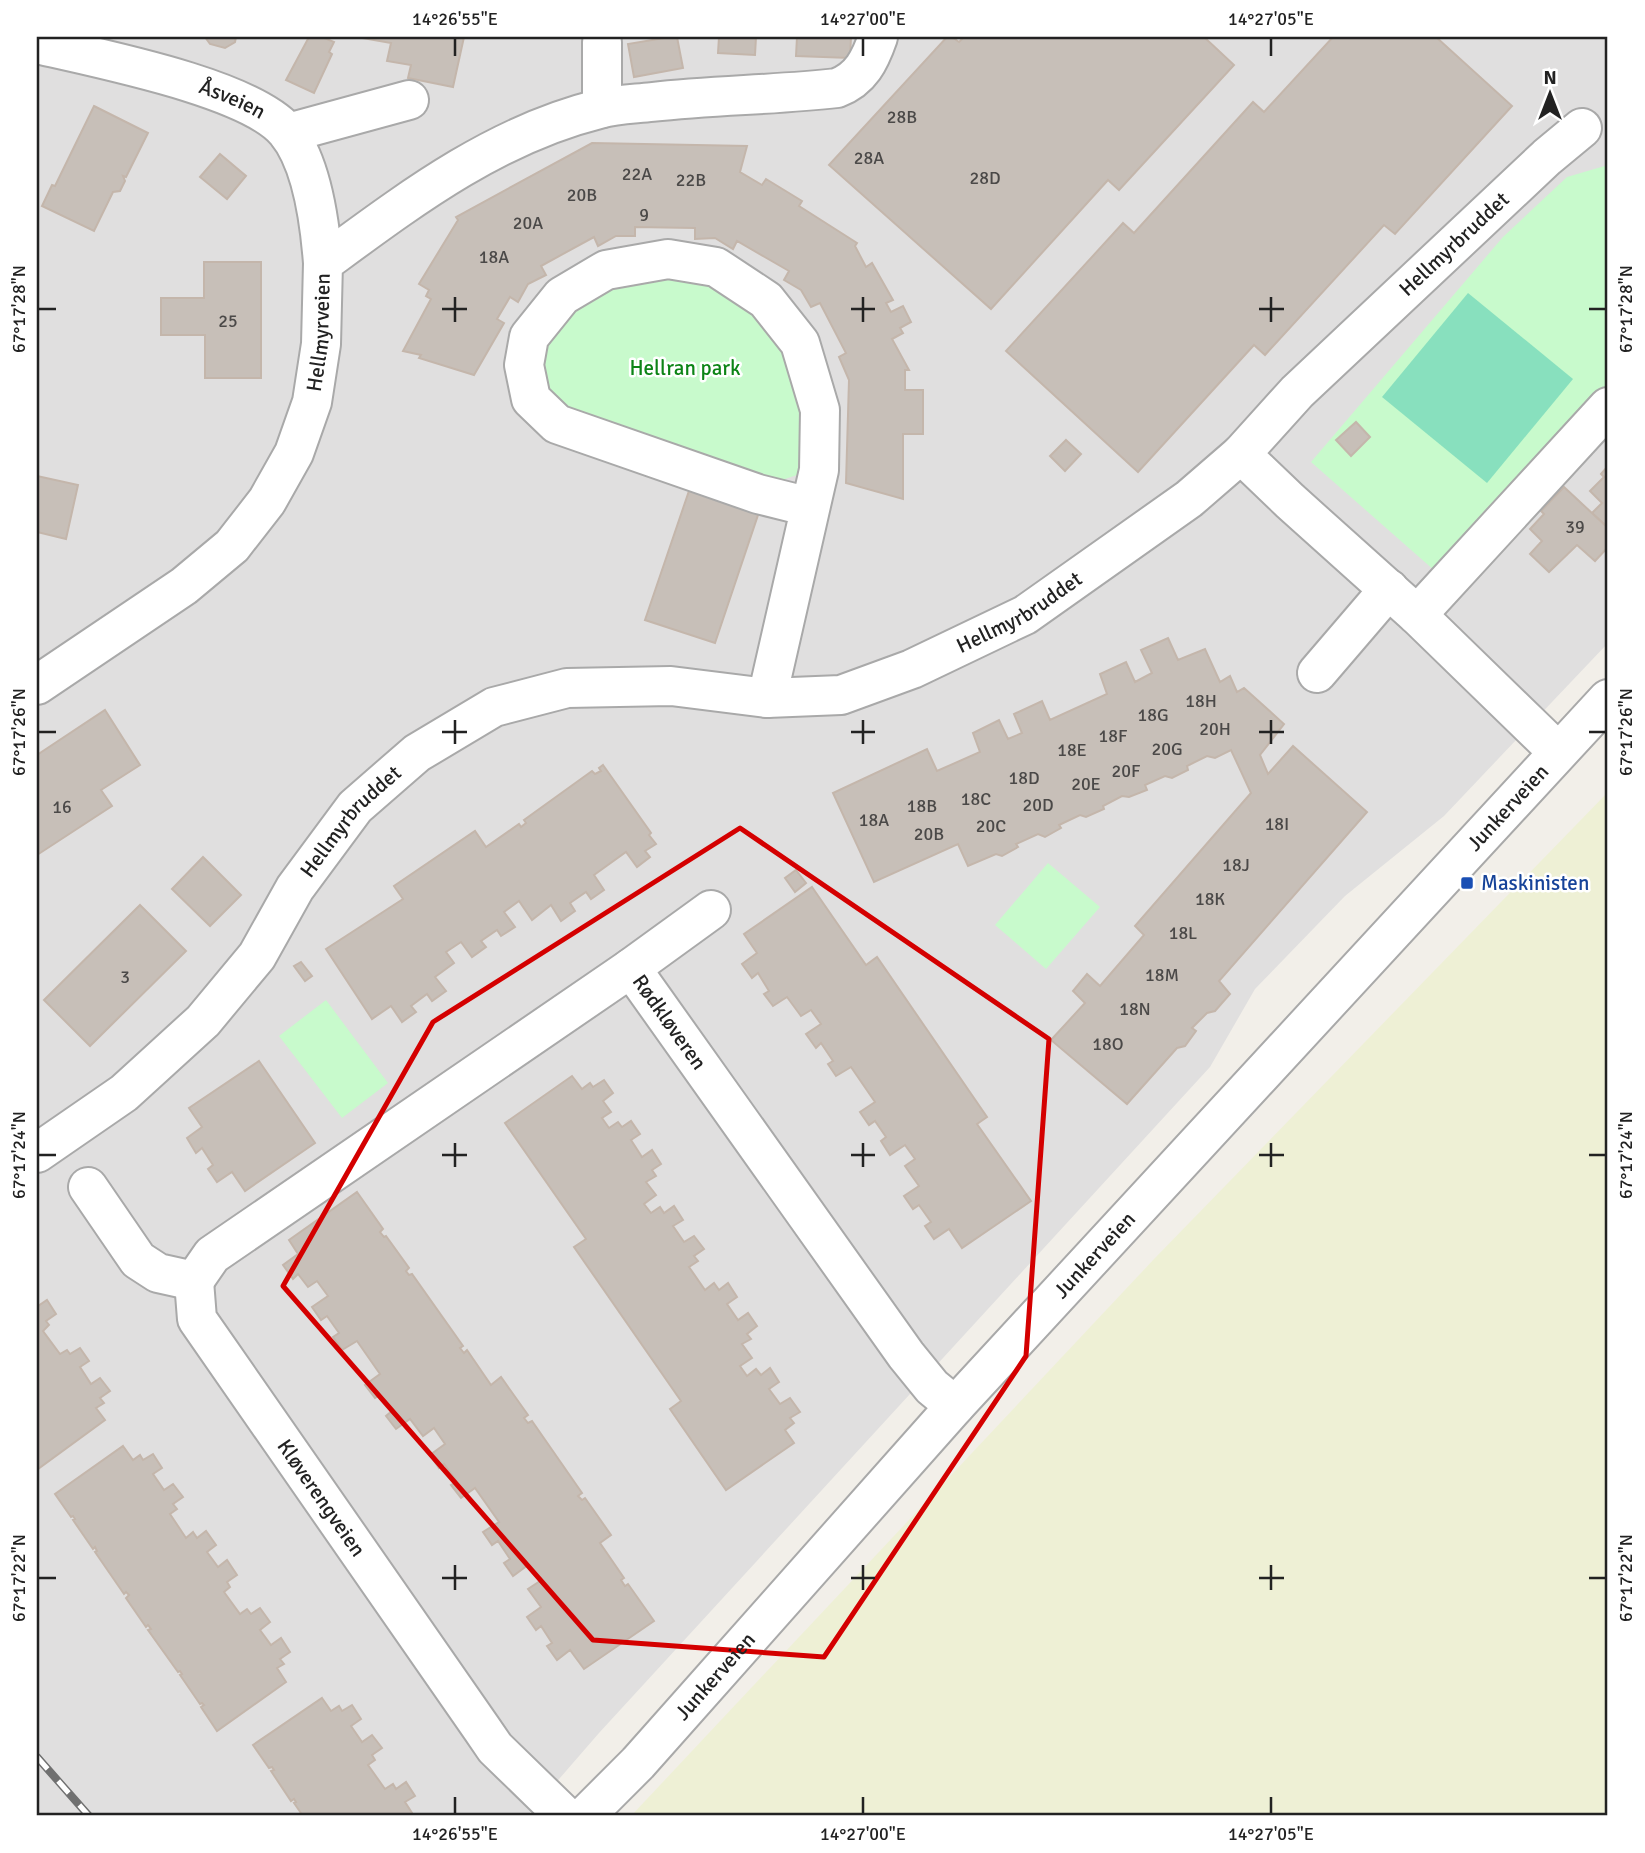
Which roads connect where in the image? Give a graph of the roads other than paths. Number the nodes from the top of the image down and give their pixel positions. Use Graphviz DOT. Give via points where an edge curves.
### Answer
graph roads {
  1 [pos="878,37"];
  2 [pos="601,42"];
  3 [pos="37,44"];
  4 [pos="409,100"];
  5 [pos="601,108"];
  6 [pos="1582,128"];
  7 [pos="288,133"];
  8 [pos="323,263"];
  9 [pos="1608,407"];
  10 [pos="1241,454"];
  11 [pos="810,507"];
  12 [pos="1389,589"];
  13 [pos="1417,615"];
  14 [pos="1317,673"];
  15 [pos="37,685"];
  16 [pos="767,698"];
  17 [pos="1608,699"];
  18 [pos="1558,752"];
  19 [pos="711,910"];
  20 [pos="631,968"];
  21 [pos="37,1153"];
  22 [pos="88,1187"];
  23 [pos="194,1281"];
  24 [pos="955,1406"];
  25 [pos="565,1816"];
  26 [pos="585,1816"];
  1 -- 5 [label="street, Hellmyrveien" via="864,69 837,88 698,96"];
  2 -- 5 [label="street"];
  3 -- 7 [label="street, Åsveien" via="165,75 217,93 272,117"];
  4 -- 7 [label="street"];
  5 -- 8 [label="street, Hellmyrveien" via="547,125 482,154 419,192"];
  6 -- 10 [label="street, Hellmyrbruddet" via="1307,383"];
  7 -- 8 [label="street, Åsveien" via="313,190"];
  8 -- 15 [label="street, Hellmyrveien" via="321,344 312,402 294,453 267,501 232,546 184,586"];
  9 -- 13 [label="street"];
  10 -- 12 [label="street"];
  10 -- 16 [label="street, Hellmyrbruddet" via="1189,499 1025,615 912,669 841,695"];
  11 -- 11 [label="street" via="819,470 820,410 800,343 766,300 716,267 668,259 606,270 562,296 529,337 524,365 531,398 556,424 758,494"];
  11 -- 16 [label="street"];
  12 -- 13 [label="street"];
  12 -- 14 [label="street"];
  13 -- 18 [label="street"];
  16 -- 21 [label="street, Hellmyrbruddet" via="671,686 567,688 495,708 417,753 355,807 295,888 257,956 203,1021 124,1093"];
  17 -- 18 [label="street, Junkerveien"];
  18 -- 24 [label="street, Junkerveien"];
  19 -- 20 [label="street"];
  20 -- 23 [label="street, Rødkløveren" via="212,1255"];
  20 -- 24 [label="street, Rødkløveren" via="906,1355"];
  22 -- 23 [label="street" via="138,1260 158,1273"];
  23 -- 25 [label="street, Kløverengveien" via="198,1319 495,1748"];
  24 -- 26 [label="street, Junkerveien" via="638,1763"];
}
